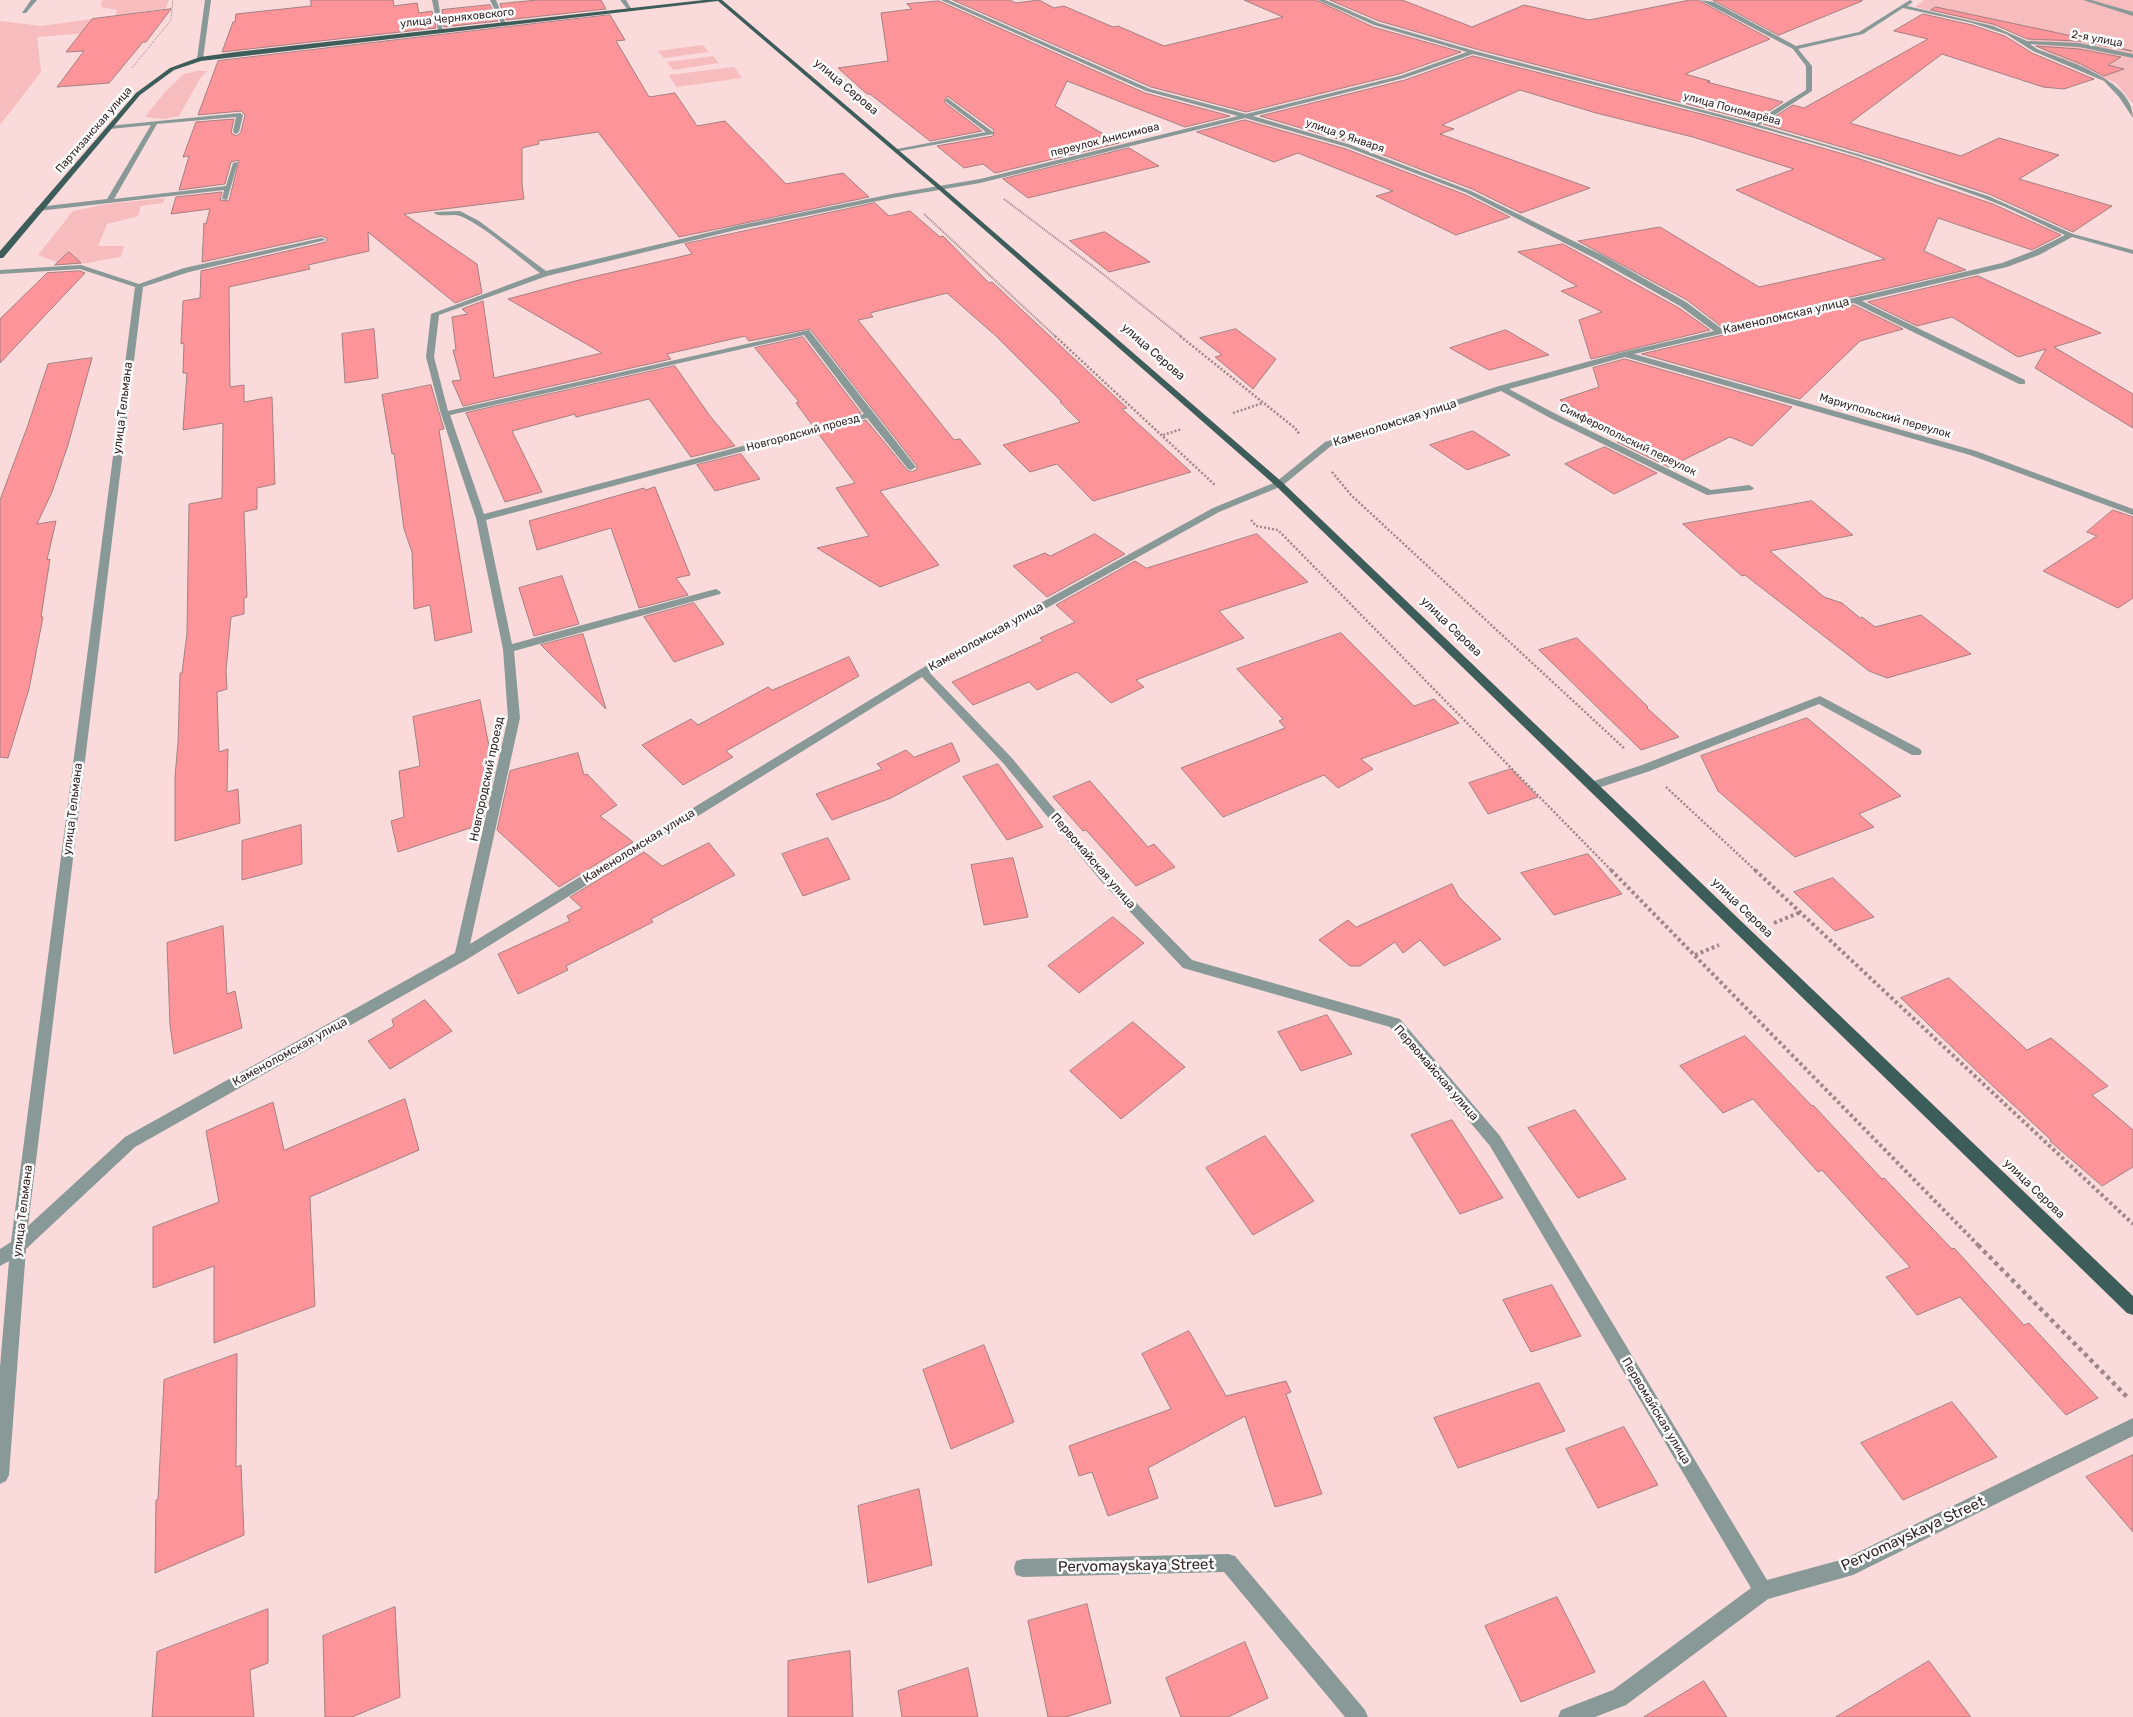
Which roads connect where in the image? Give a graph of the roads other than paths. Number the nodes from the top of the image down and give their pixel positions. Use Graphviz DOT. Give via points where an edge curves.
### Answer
graph roads {
  1 [pos="34,0"];
  2 [pos="208,0"];
  3 [pos="435,0"];
  4 [pos="493,0"];
  5 [pos="623,0"];
  6 [pos="718,0"];
  7 [pos="944,0"];
  8 [pos="1321,0"];
  9 [pos="1703,0"];
  10 [pos="1912,0"];
  11 [pos="2086,0"];
  12 [pos="1904,7"];
  13 [pos="630,9"];
  14 [pos="24,12"];
  15 [pos="2133,14"];
  16 [pos="504,23"];
  17 [pos="441,30"];
  18 [pos="2028,42"];
  19 [pos="1796,48"];
  20 [pos="1474,52"];
  21 [pos="2133,56"];
  22 [pos="200,59"];
  23 [pos="947,100"];
  24 [pos="2133,116"];
  25 [pos="1245,117"];
  26 [pos="155,123"];
  27 [pos="1754,125"];
  28 [pos="110,127"];
  29 [pos="236,132"];
  30 [pos="897,151"];
  31 [pos="236,162"];
  32 [pos="228,188"];
  33 [pos="940,188"];
  34 [pos="226,200"];
  35 [pos="109,202"];
  36 [pos="38,209"];
  37 [pos="437,213"];
  38 [pos="2071,235"];
  39 [pos="322,240"];
  40 [pos="2133,252"];
  41 [pos="0,256"];
  42 [pos="0,272"];
  43 [pos="545,274"];
  44 [pos="139,286"];
  45 [pos="1854,300"];
  46 [pos="435,314"];
  47 [pos="1721,332"];
  48 [pos="1626,354"];
  49 [pos="2022,382"];
  50 [pos="1502,388"];
  51 [pos="445,414"];
  52 [pos="869,415"];
  53 [pos="911,467"];
  54 [pos="1280,484"];
  55 [pos="1749,488"];
  56 [pos="2133,512"];
  57 [pos="481,518"];
  58 [pos="716,592"];
  59 [pos="508,649"];
  60 [pos="924,672"];
  61 [pos="1916,752"];
  62 [pos="1592,786"];
  63 [pos="461,956"];
  64 [pos="18,1246"];
  65 [pos="0,1258"];
  66 [pos="2133,1307"];
  67 [pos="2133,1427"];
  68 [pos="0,1475"];
  69 [pos="1023,1568"];
  70 [pos="1763,1591"];
  71 [pos="1358,1717"];
  72 [pos="1568,1717"];
  1 -- 14 [label="street"];
  2 -- 22 [label="street"];
  3 -- 17 [label="street"];
  4 -- 16 [label="street"];
  5 -- 13 [label="street"];
  6 -- 13 [label="main road, улица Черняховского"];
  6 -- 30 [label="main road, улица Серова"];
  7 -- 25 [label="street, улица 9 Января" via="1148,90"];
  8 -- 20 [label="street, улица Пономарёва" via="1376,24"];
  9 -- 19 [label="street"];
  10 -- 12 [label="street"];
  11 -- 15 [label="street"];
  12 -- 18 [label="street" via="2005,30"];
  12 -- 19 [label="street" via="1862,33"];
  13 -- 16 [label="main road, улица Черняховского"];
  16 -- 17 [label="main road, улица Черняховского"];
  17 -- 22 [label="main road, улица Черняховского"];
  18 -- 21 [label="street, 2-я улица" via="2079,44"];
  18 -- 24 [label="street" via="2035,50 2106,80"];
  19 -- 27 [label="street" via="1809,66 1808,91"];
  20 -- 25 [label="street, переулок Анисимова" via="1402,77"];
  20 -- 27 [label="street, улица Пономарёва"];
  22 -- 28 [label="main road, Партизанская улица" via="172,69 138,94"];
  23 -- 30 [label="street" via="991,132"];
  25 -- 33 [label="street, переулок Анисимова"];
  25 -- 47 [label="street, улица 9 Января" via="1349,146 1469,192 1601,258 1683,304"];
  26 -- 28 [label="street"];
  26 -- 29 [label="street" via="240,114"];
  26 -- 35 [label="street"];
  27 -- 38 [label="street, улица Пономарёва" via="1986,197"];
  28 -- 36 [label="main road, Партизанская улица"];
  30 -- 33 [label="main road, улица Серова"];
  31 -- 32 [label="street"];
  32 -- 34 [label="street"];
  32 -- 35 [label="street"];
  33 -- 43 [label="street, переулок Анисимова" via="736,228"];
  33 -- 54 [label="main road, улица Серова"];
  35 -- 36 [label="street"];
  36 -- 41 [label="main road, Партизанская улица"];
  37 -- 43 [label="street" via="460,214 477,222"];
  38 -- 40 [label="street, улица Пономарёва"];
  38 -- 45 [label="street, Каменоломская улица" via="2004,265"];
  39 -- 44 [label="street" via="187,270"];
  42 -- 44 [label="street" via="81,267"];
  43 -- 46 [label="street, переулок Анисимова"];
  44 -- 64 [label="street, улица Тельмана"];
  45 -- 47 [label="street, Каменоломская улица"];
  45 -- 49 [label="street"];
  46 -- 51 [label="street, Новгородский проезд" via="430,357"];
  47 -- 48 [label="street, Каменоломская улица"];
  48 -- 50 [label="street, Каменоломская улица"];
  48 -- 56 [label="street, Мариупольский переулок" via="1973,453"];
  50 -- 54 [label="street, Каменоломская улица" via="1328,444"];
  50 -- 55 [label="street, Симферопольский переулок" via="1710,493"];
  51 -- 52 [label="street, Новгородский проезд" via="806,332"];
  51 -- 57 [label="street, Новгородский проезд"];
  52 -- 53 [label="street"];
  52 -- 57 [label="street, Новгородский проезд"];
  54 -- 60 [label="street, Каменоломская улица" via="1216,510"];
  54 -- 62 [label="main road, улица Серова"];
  57 -- 59 [label="street, Новгородский проезд"];
  58 -- 59 [label="street"];
  59 -- 63 [label="street, Новгородский проезд" via="514,718"];
  60 -- 63 [label="street, Каменоломская улица"];
  60 -- 70 [label="street, Первомайская улица" via="1007,760 1105,878 1188,964 1395,1023 1494,1141"];
  61 -- 62 [label="street" via="1820,700"];
  62 -- 66 [label="main road, улица Серова"];
  63 -- 64 [label="street, Каменоломская улица" via="130,1142"];
  64 -- 65 [label="street, Каменоломская улица"];
  64 -- 68 [label="street, улица Тельмана"];
  67 -- 70 [label="street, Pervomayskaya Street" via="1846,1568"];
  69 -- 71 [label="street, Pervomayskaya Street" via="1228,1563"];
  70 -- 72 [label="street, Pervomayskaya Street" via="1619,1698"];
}
